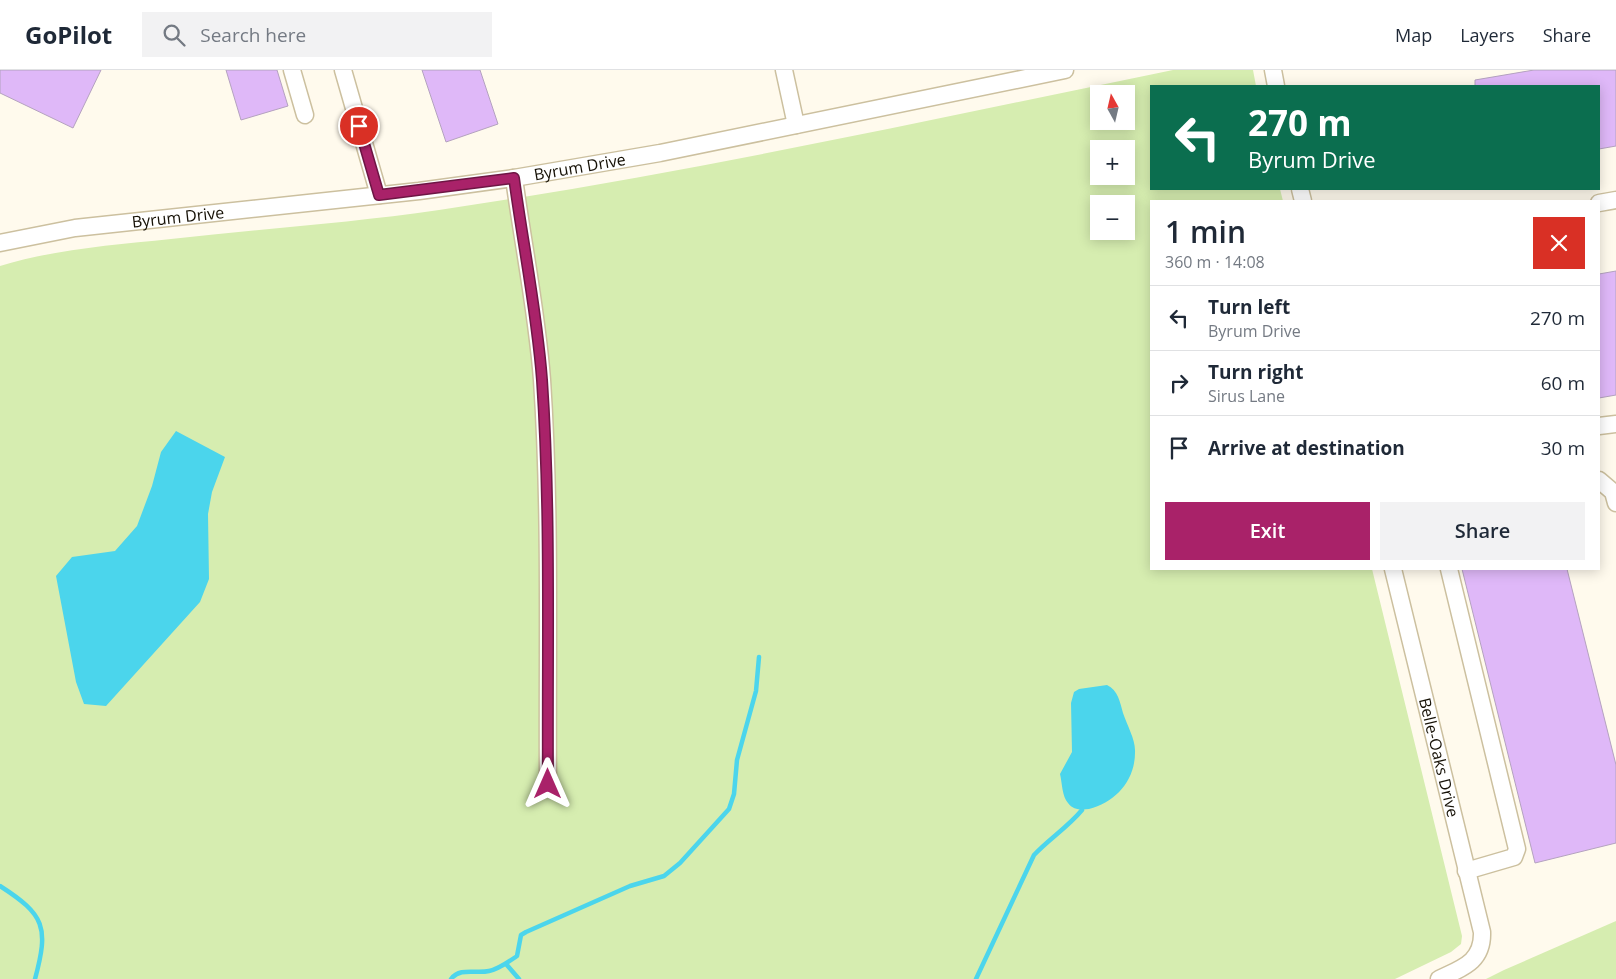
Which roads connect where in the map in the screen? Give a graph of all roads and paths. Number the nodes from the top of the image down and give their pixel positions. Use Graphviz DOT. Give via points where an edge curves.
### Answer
graph roads {
  1 [pos="292,70"];
  2 [pos="343,70"];
  3 [pos="784,70"];
  4 [pos="1064,70"];
  5 [pos="1273,70"];
  6 [pos="1276,85"];
  7 [pos="305,115"];
  8 [pos="796,125"];
  9 [pos="514,178"];
  10 [pos="379,195"];
  11 [pos="1616,200"];
  12 [pos="1600,203"];
  13 [pos="0,243"];
  14 [pos="1616,424"];
  15 [pos="1600,426"];
  16 [pos="1600,481"];
  17 [pos="1616,503"];
  18 [pos="1393,570"];
  19 [pos="1449,570"];
  20 [pos="548,784"];
  21 [pos="1466,871"];
  22 [pos="1438,979"];
  1 -- 7 [label="street"];
  2 -- 10 [label="street"];
  3 -- 8 [label="street"];
  4 -- 8 [label="street, Byrum Drive"];
  5 -- 6 [label="street"];
  8 -- 9 [label="street, Byrum Drive"];
  9 -- 10 [label="street, Byrum Drive"];
  9 -- 20 [label="street" via="542,381"];
  10 -- 13 [label="street, Byrum Drive" via="109,224"];
  11 -- 12 [label="street"];
  14 -- 15 [label="street"];
  16 -- 17 [label="street" via="1613,492"];
  18 -- 21 [label="street, Belle-Oaks Drive"];
  19 -- 21 [label="street" via="1517,849 1514,857"];
  21 -- 22 [label="street, Belle-Oaks Drive" via="1482,932 1481,945 1472,961"];
}
